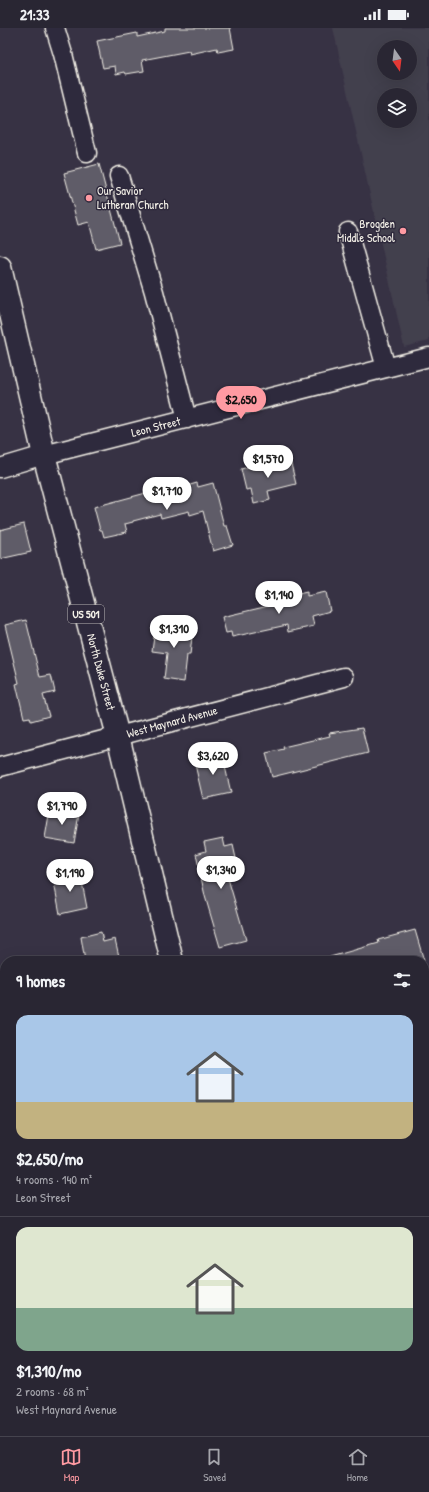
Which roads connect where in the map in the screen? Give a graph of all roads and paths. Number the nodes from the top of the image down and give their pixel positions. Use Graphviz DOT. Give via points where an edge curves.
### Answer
graph roads {
  1 [pos="55,28"];
  2 [pos="87,153"];
  3 [pos="119,176"];
  4 [pos="348,232"];
  5 [pos="0,267"];
  6 [pos="429,357"];
  7 [pos="386,368"];
  8 [pos="187,419"];
  9 [pos="44,455"];
  10 [pos="0,468"];
  11 [pos="344,677"];
  12 [pos="118,736"];
  13 [pos="0,767"];
  14 [pos="171,956"];
  1 -- 2 [label="street"];
  3 -- 8 [label="street" via="154,292"];
  4 -- 7 [label="street"];
  5 -- 9 [label="highway, North Duke Street / US 501"];
  6 -- 7 [label="street, Leon Street"];
  7 -- 8 [label="street, Leon Street"];
  8 -- 9 [label="street, Leon Street"];
  9 -- 10 [label="street, Leon Street"];
  9 -- 12 [label="highway, North Duke Street / US 501"];
  11 -- 12 [label="street, West Maynard Avenue"];
  12 -- 13 [label="street, West Maynard Avenue"];
  12 -- 14 [label="highway, North Duke Street / US 501"];
}
